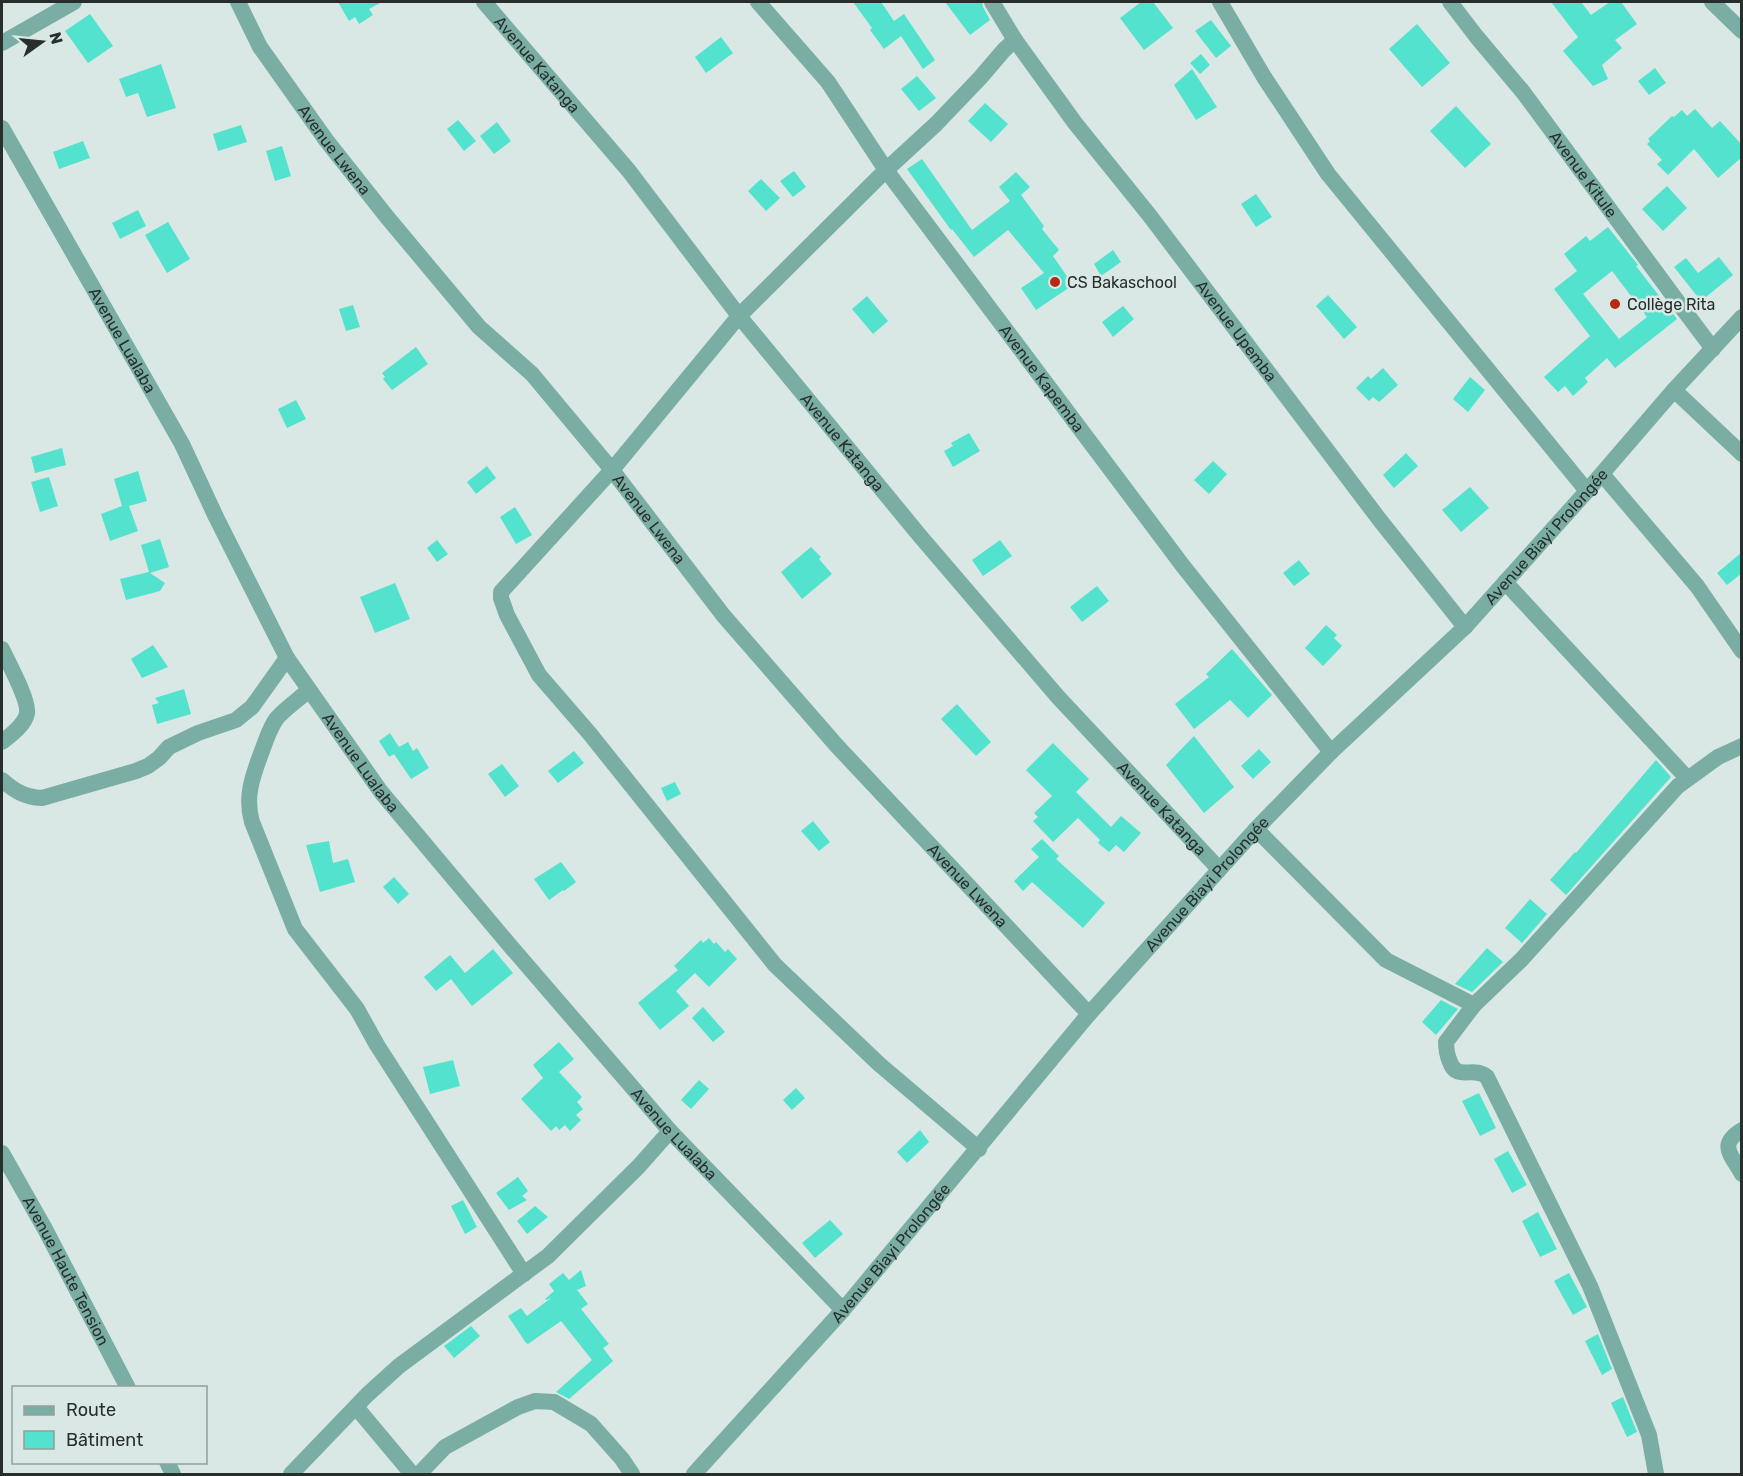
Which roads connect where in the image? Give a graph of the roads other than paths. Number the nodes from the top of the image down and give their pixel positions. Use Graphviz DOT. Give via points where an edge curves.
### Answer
graph roads {
  1 [pos="74,2"];
  2 [pos="238,2"];
  3 [pos="484,2"];
  4 [pos="758,2"];
  5 [pos="992,2"];
  6 [pos="1220,2"];
  7 [pos="1450,2"];
  8 [pos="1712,2"];
  9 [pos="1742,31"];
  10 [pos="1015,40"];
  11 [pos="2,43"];
  12 [pos="2,128"];
  13 [pos="886,170"];
  14 [pos="739,316"];
  15 [pos="1742,317"];
  16 [pos="1713,349"];
  17 [pos="1674,390"];
  18 [pos="1742,454"];
  19 [pos="612,470"];
  20 [pos="1602,474"];
  21 [pos="1587,490"];
  22 [pos="1505,582"];
  23 [pos="1465,627"];
  24 [pos="2,649"];
  25 [pos="1742,651"];
  26 [pos="286,658"];
  27 [pos="309,690"];
  28 [pos="2,742"];
  29 [pos="1742,746"];
  30 [pos="1331,752"];
  31 [pos="1687,778"];
  32 [pos="2,780"];
  33 [pos="1256,829"];
  34 [pos="1220,869"];
  35 [pos="1474,1005"];
  36 [pos="1089,1014"];
  37 [pos="1742,1130"];
  38 [pos="670,1131"];
  39 [pos="979,1149"];
  40 [pos="2,1153"];
  41 [pos="1742,1174"];
  42 [pos="524,1274"];
  43 [pos="843,1310"];
  44 [pos="127,1386"];
  45 [pos="356,1407"];
  46 [pos="291,1474"];
  47 [pos="412,1474"];
  48 [pos="419,1474"];
  49 [pos="632,1474"];
  50 [pos="694,1474"];
  51 [pos="1656,1474"];
  1 -- 11 [label="street"];
  2 -- 19 [label="street, Avenue Lwena" via="260,47 387,218 479,327 532,374"];
  3 -- 14 [label="street, Avenue Katanga" via="629,171"];
  4 -- 13 [label="street, Avenue Kapemba" via="828,82"];
  5 -- 10 [label="street, Avenue Upemba"];
  6 -- 21 [label="street" via="1329,174"];
  7 -- 16 [label="street, Avenue Kitule" via="1523,92"];
  8 -- 9 [label="street"];
  10 -- 13 [label="street" via="936,124"];
  10 -- 23 [label="street, Avenue Upemba"];
  12 -- 26 [label="street, Avenue Lualaba" via="182,444"];
  13 -- 14 [label="street"];
  13 -- 30 [label="street, Avenue Kapemba" via="1183,566"];
  14 -- 19 [label="street"];
  14 -- 34 [label="street, Avenue Katanga" via="1059,697"];
  15 -- 16 [label="street, Avenue Biayi Prolongée"];
  16 -- 17 [label="street, Avenue Biayi Prolongée"];
  17 -- 18 [label="street"];
  17 -- 20 [label="street, Avenue Biayi Prolongée"];
  19 -- 36 [label="street, Avenue Lwena" via="723,615 837,746"];
  19 -- 39 [label="street" via="501,592 507,615 538,675 775,965 879,1064"];
  20 -- 21 [label="street, Avenue Biayi Prolongée"];
  20 -- 25 [label="street" via="1697,586"];
  21 -- 22 [label="street, Avenue Biayi Prolongée"];
  22 -- 23 [label="street, Avenue Biayi Prolongée"];
  22 -- 31 [label="street"];
  23 -- 30 [label="street, Avenue Biayi Prolongée"];
  24 -- 28 [label="street" via="27,713"];
  26 -- 27 [label="street, Avenue Lualaba"];
  26 -- 32 [label="street" via="252,707 236,720 169,747 148,766 42,798 29,797"];
  27 -- 38 [label="street, Avenue Lualaba" via="381,792"];
  27 -- 42 [label="street" via="277,718 271,729 250,785 252,822 295,929 357,1009"];
  29 -- 31 [label="street"];
  30 -- 33 [label="street, Avenue Biayi Prolongée"];
  31 -- 35 [label="street" via="1522,959"];
  33 -- 34 [label="street, Avenue Biayi Prolongée"];
  33 -- 35 [label="street" via="1386,960"];
  34 -- 36 [label="street, Avenue Biayi Prolongée"];
  35 -- 51 [label="street" via="1446,1042 1451,1065 1457,1072 1487,1077 1590,1286 1649,1435"];
  36 -- 39 [label="street, Avenue Biayi Prolongée"];
  37 -- 41 [label="street" via="1731,1136 1728,1145"];
  38 -- 42 [label="street" via="548,1256"];
  38 -- 43 [label="street, Avenue Lualaba"];
  39 -- 43 [label="street, Avenue Biayi Prolongée"];
  40 -- 44 [label="street, Avenue Haute Tension"];
  42 -- 45 [label="street" via="399,1366"];
  43 -- 50 [label="street, Avenue Biayi Prolongée"];
  45 -- 46 [label="street"];
  45 -- 47 [label="street"];
  48 -- 49 [label="street" via="446,1447 535,1401 554,1402 591,1424"];
}
